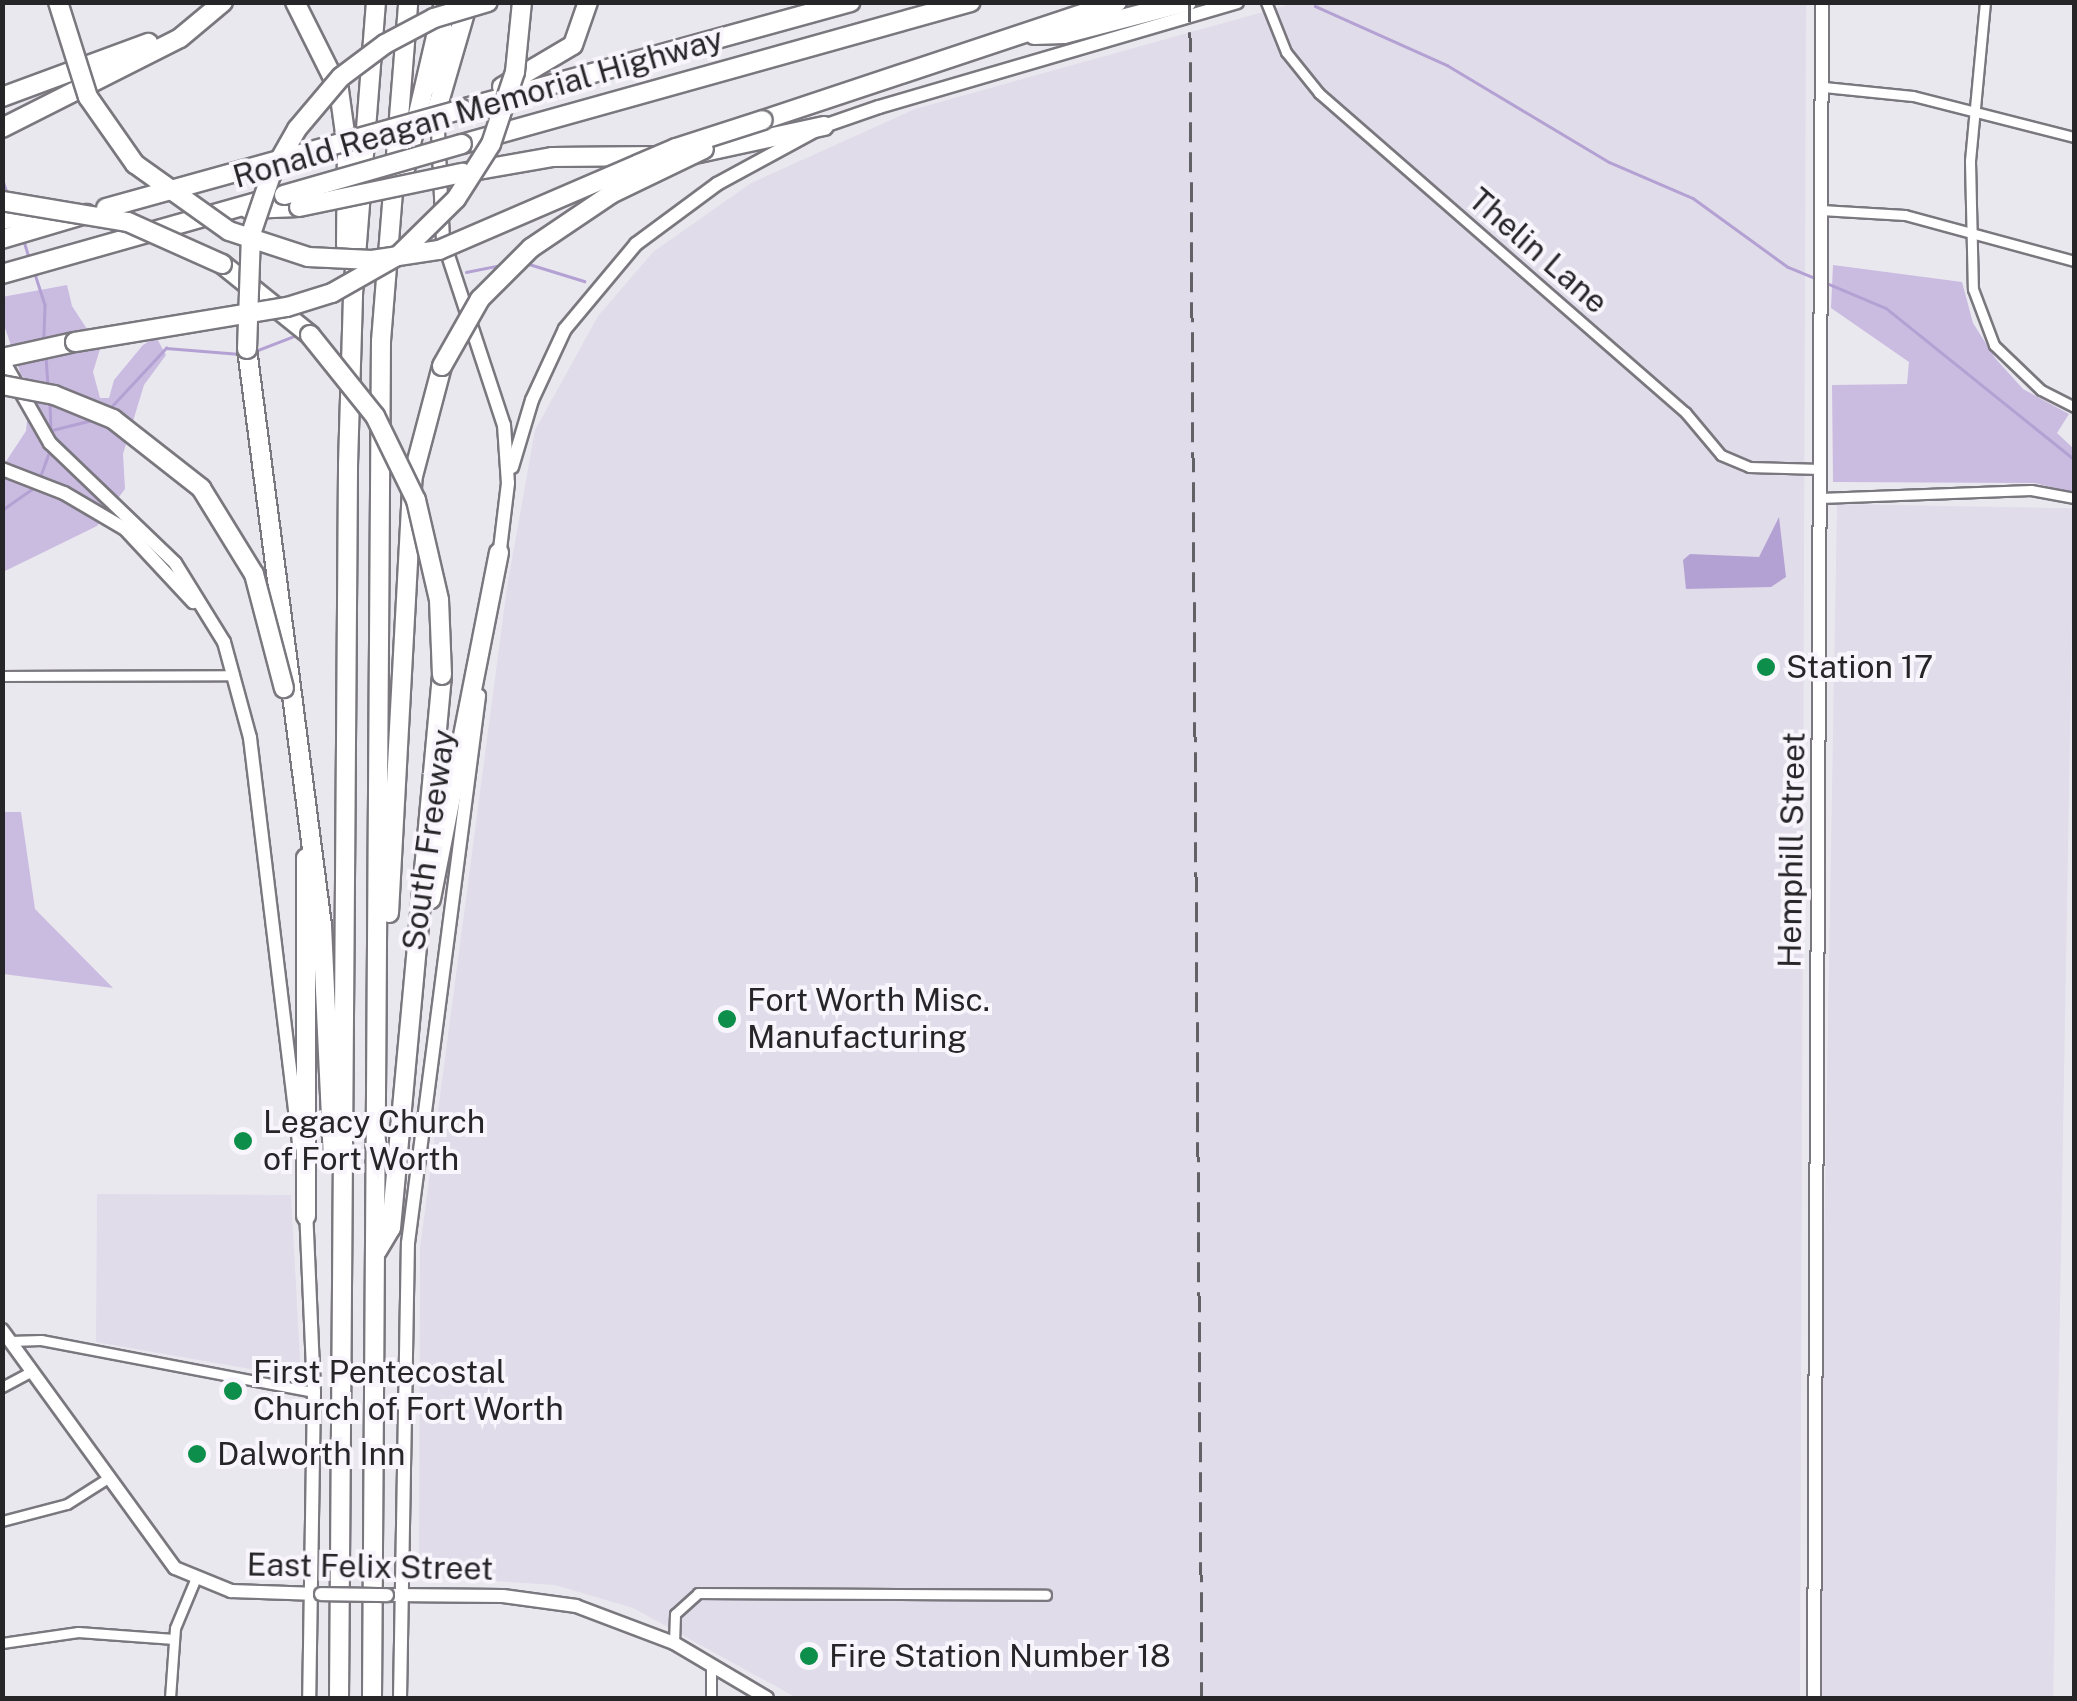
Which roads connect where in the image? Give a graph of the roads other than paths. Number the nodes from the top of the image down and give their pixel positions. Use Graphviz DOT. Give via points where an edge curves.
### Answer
graph roads {
  1 [pos="58,2"];
  2 [pos="223,2"];
  3 [pos="295,2"];
  4 [pos="376,2"];
  5 [pos="408,2"];
  6 [pos="448,2"];
  7 [pos="468,2"];
  8 [pos="488,2"];
  9 [pos="522,2"];
  10 [pos="588,2"];
  11 [pos="851,2"];
  12 [pos="971,2"];
  13 [pos="1117,2"];
  14 [pos="1187,2"];
  15 [pos="1237,2"];
  16 [pos="1266,2"];
  17 [pos="1822,2"];
  18 [pos="1985,2"];
  19 [pos="1014,36"];
  20 [pos="1824,87"];
  21 [pos="2,97"];
  22 [pos="462,109"];
  23 [pos="437,110"];
  24 [pos="1976,112"];
  25 [pos="763,120"];
  26 [pos="824,126"];
  27 [pos="2,128"];
  28 [pos="2074,136"];
  29 [pos="2,201"];
  30 [pos="106,208"];
  31 [pos="238,208"];
  32 [pos="1821,210"];
  33 [pos="2,220"];
  34 [pos="1970,233"];
  35 [pos="387,236"];
  36 [pos="2,239"];
  37 [pos="2074,261"];
  38 [pos="2,274"];
  39 [pos="353,294"];
  40 [pos="2,359"];
  41 [pos="2,385"];
  42 [pos="2074,407"];
  43 [pos="1820,468"];
  44 [pos="2,469"];
  45 [pos="508,484"];
  46 [pos="1820,498"];
  47 [pos="2074,498"];
  48 [pos="128,525"];
  49 [pos="499,552"];
  50 [pos="2,676"];
  51 [pos="234,676"];
  52 [pos="289,687"];
  53 [pos="310,823"];
  54 [pos="377,975"];
  55 [pos="411,1018"];
  56 [pos="306,1216"];
  57 [pos="343,1220"];
  58 [pos="377,1252"];
  59 [pos="6,1336"];
  60 [pos="32,1371"];
  61 [pos="2,1387"];
  62 [pos="314,1392"];
  63 [pos="108,1478"];
  64 [pos="2,1520"];
  65 [pos="195,1580"];
  66 [pos="317,1594"];
  67 [pos="394,1595"];
  68 [pos="1046,1595"];
  69 [pos="174,1639"];
  70 [pos="2,1643"];
  71 [pos="674,1643"];
  72 [pos="711,1664"];
  73 [pos="170,1698"];
  74 [pos="309,1698"];
  75 [pos="338,1698"];
  76 [pos="372,1698"];
  77 [pos="400,1698"];
  78 [pos="711,1698"];
  79 [pos="767,1698"];
  80 [pos="1814,1698"];
  1 -- 25 [label="highway, bridge" via="88,97 135,164 229,231 308,257 372,260 439,250 676,148"];
  2 -- 21 [label="highway" via="144,45"];
  2 -- 27 [label="highway" via="168,44"];
  3 -- 39 [label="highway" via="339,90 346,270"];
  4 -- 39 [label="highway, South Freeway"];
  5 -- 35 [label="highway, South Freeway"];
  6 -- 23 [label="main road, South Freeway"];
  6 -- 35 [label="highway" via="412,127 398,219"];
  7 -- 23 [label="highway"];
  8 -- 52 [label="highway, bridge" via="424,22 341,78 290,141 254,222 246,335"];
  9 -- 40 [label="highway, bridge" via="511,93 483,160 440,218 388,263 287,307"];
  10 -- 22 [label="highway" via="584,29 566,52"];
  11 -- 22 [label="highway, Ronald Reagan Memorial Highway"];
  12 -- 31 [label="highway, Ronald Reagan Memorial Highway, bridge"];
  13 -- 19 [label="highway"];
  14 -- 19 [label="highway" via="1064,34"];
  15 -- 26 [label="main road"];
  16 -- 43 [label="street, Thelin Lane" via="1286,52 1320,93 1685,412 1721,455 1749,467"];
  17 -- 20 [label="main road, Hemphill Street"];
  18 -- 24 [label="street"];
  19 -- 25 [label="highway"];
  20 -- 24 [label="street" via="1913,96"];
  20 -- 32 [label="main road, Hemphill Street"];
  22 -- 30 [label="highway, Ronald Reagan Memorial Highway, bridge"];
  23 -- 45 [label="main road, South Freeway" via="443,240 501,408"];
  24 -- 28 [label="street"];
  24 -- 34 [label="street"];
  25 -- 54 [label="highway, bridge" via="564,223 480,299 442,366 413,476 387,958"];
  26 -- 31 [label="highway, bridge" via="692,154 552,157 271,212"];
  26 -- 45 [label="main road" via="674,213 599,283 548,362"];
  29 -- 55 [label="highway, bridge" via="109,217 180,241 251,284 320,346 374,416 416,500 439,600 442,675"];
  30 -- 33 [label="highway, bridge"];
  30 -- 36 [label="highway, Ronald Reagan Memorial Highway, bridge"];
  31 -- 38 [label="highway, Ronald Reagan Memorial Highway, bridge"];
  32 -- 34 [label="street" via="1880,210"];
  32 -- 43 [label="main road, Hemphill Street"];
  34 -- 37 [label="street"];
  34 -- 42 [label="street" via="1973,289 1994,345 2041,390"];
  35 -- 54 [label="highway, South Freeway"];
  39 -- 57 [label="highway, South Freeway"];
  40 -- 48 [label="main road" via="50,443"];
  41 -- 52 [label="highway, bridge" via="113,419 201,488 254,574"];
  43 -- 46 [label="main road, Hemphill Street"];
  44 -- 48 [label="main road"];
  45 -- 49 [label="main road, South Freeway"];
  46 -- 47 [label="street" via="2030,490"];
  46 -- 80 [label="main road, Hemphill Street"];
  48 -- 51 [label="main road" via="176,578"];
  49 -- 55 [label="highway"];
  49 -- 67 [label="main road, South Freeway" via="409,1230"];
  50 -- 51 [label="street"];
  51 -- 56 [label="main road" via="250,738"];
  52 -- 53 [label="highway"];
  53 -- 56 [label="highway" via="304,875"];
  53 -- 57 [label="highway" via="329,1031 333,1185"];
  54 -- 58 [label="highway, South Freeway"];
  55 -- 58 [label="highway" via="392,1228"];
  56 -- 62 [label="main road"];
  57 -- 75 [label="highway, South Freeway"];
  58 -- 76 [label="highway, South Freeway"];
  59 -- 60 [label="main road, East Felix Street"];
  59 -- 62 [label="street"];
  60 -- 61 [label="street"];
  60 -- 63 [label="main road, East Felix Street"];
  62 -- 66 [label="main road"];
  63 -- 64 [label="street" via="67,1504"];
  63 -- 65 [label="main road, East Felix Street" via="150,1540"];
  65 -- 66 [label="main road, East Felix Street" via="242,1593"];
  65 -- 69 [label="street"];
  66 -- 67 [label="main road, East Felix Street, bridge"];
  66 -- 74 [label="main road"];
  67 -- 71 [label="main road, East Felix Street" via="576,1606"];
  67 -- 77 [label="main road, South Freeway"];
  68 -- 71 [label="street" via="698,1593 675,1614"];
  69 -- 70 [label="street" via="78,1632"];
  69 -- 73 [label="street"];
  71 -- 72 [label="main road, East Felix Street"];
  72 -- 78 [label="street"];
  72 -- 79 [label="main road, East Felix Street"];
}
